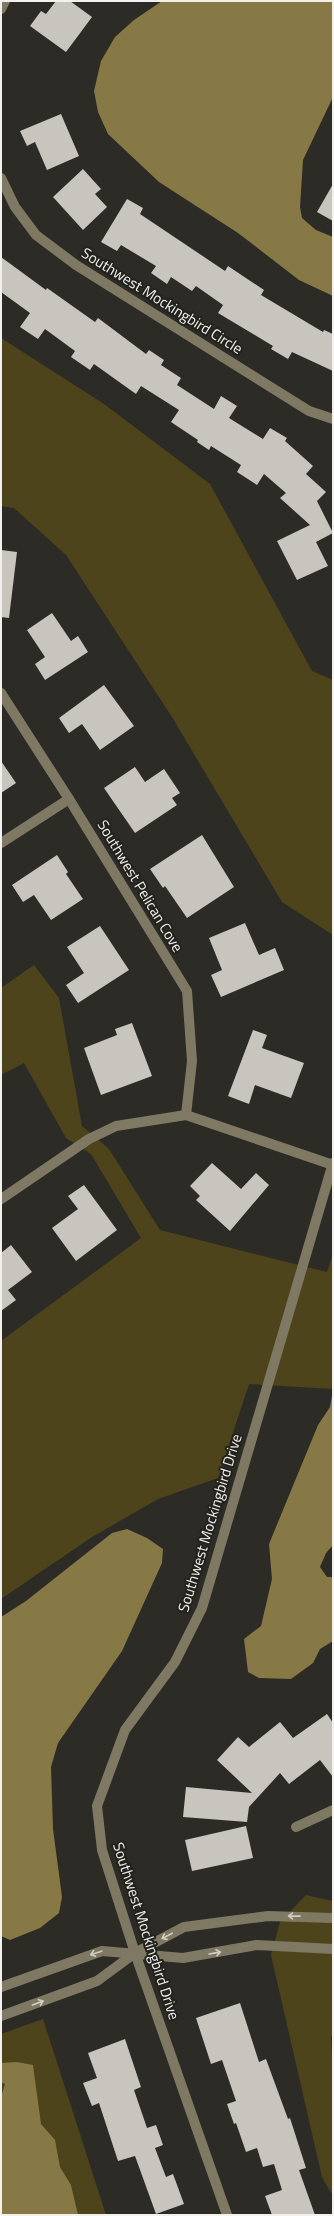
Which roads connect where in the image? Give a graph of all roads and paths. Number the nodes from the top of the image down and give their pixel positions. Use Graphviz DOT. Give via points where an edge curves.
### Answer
graph roads {
  1 [pos="5,1"];
  2 [pos="1,9"];
  3 [pos="1,178"];
  4 [pos="333,419"];
  5 [pos="1,693"];
  6 [pos="69,799"];
  7 [pos="1,843"];
  8 [pos="186,1115"];
  9 [pos="333,1164"];
  10 [pos="1,1199"];
  11 [pos="333,1810"];
  12 [pos="296,1827"];
  13 [pos="333,1918"];
  14 [pos="333,1949"];
  15 [pos="135,1953"];
  16 [pos="1,1987"];
  17 [pos="1,2016"];
  18 [pos="227,2215"];
  1 -- 2 [label="street"];
  3 -- 4 [label="street, Southwest Mockingbird Circle" via="15,207 36,235 76,265 309,410"];
  5 -- 6 [label="street, Southwest Pelican Cove"];
  6 -- 7 [label="street"];
  6 -- 8 [label="street, Southwest Pelican Cove" via="187,991 192,1061"];
  8 -- 9 [label="street"];
  8 -- 10 [label="street" via="116,1126 89,1139"];
  9 -- 15 [label="street, Southwest Mockingbird Drive" via="202,1608 175,1662 126,1730 97,1806 102,1850"];
  11 -- 12 [label="street"];
  13 -- 15 [label="street, one-way" via="268,1916 184,1927"];
  15 -- 14 [label="street, one-way" via="183,1958 257,1946"];
  15 -- 16 [label="street, one-way" via="102,1951"];
  17 -- 15 [label="street, one-way" via="98,1981"];
  15 -- 18 [label="street, Southwest Mockingbird Drive"];
}
